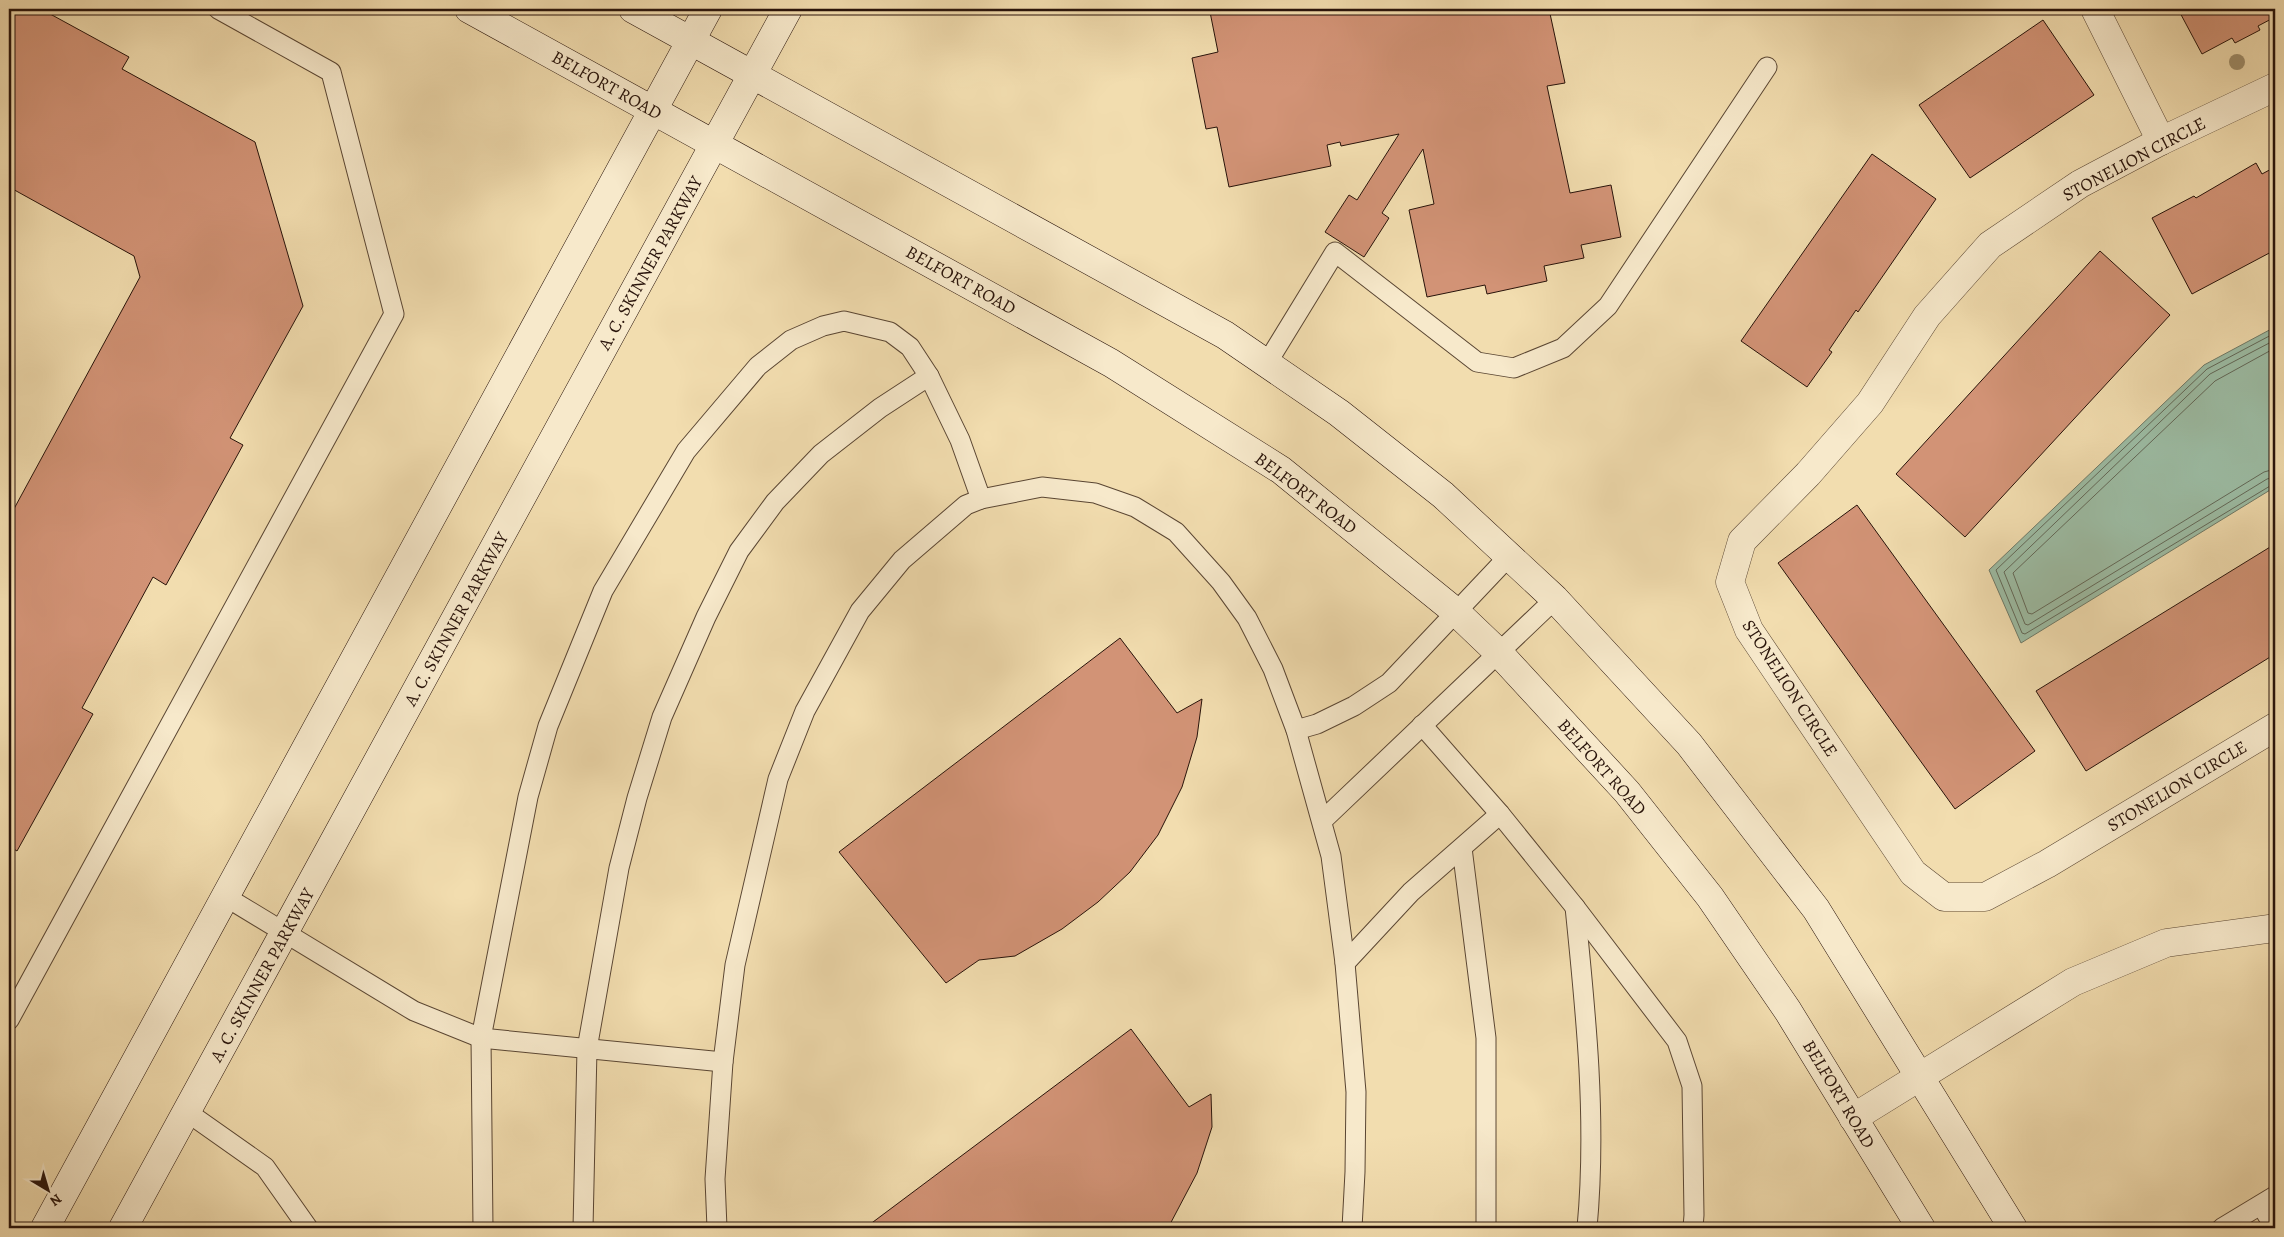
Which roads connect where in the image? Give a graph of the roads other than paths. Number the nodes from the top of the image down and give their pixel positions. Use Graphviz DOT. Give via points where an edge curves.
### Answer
graph roads {
  1 [pos="218,9"];
  2 [pos="469,9"];
  3 [pos="634,9"];
  4 [pos="708,9"];
  5 [pos="788,9"];
  6 [pos="2095,9"];
  7 [pos="691,40"];
  8 [pos="1767,67"];
  9 [pos="753,74"];
  10 [pos="2275,87"];
  11 [pos="652,110"];
  12 [pos="2161,142"];
  13 [pos="714,145"];
  14 [pos="1267,363"];
  15 [pos="929,376"];
  16 [pos="981,499"];
  17 [pos="1510,555"];
  18 [pos="1555,599"];
  19 [pos="1456,612"];
  20 [pos="1498,653"];
  21 [pos="1422,725"];
  22 [pos="2275,727"];
  23 [pos="1296,730"];
  24 [pos="1500,814"];
  25 [pos="1323,820"];
  26 [pos="1462,848"];
  27 [pos="226,898"];
  28 [pos="1575,907"];
  29 [pos="2275,928"];
  30 [pos="285,934"];
  31 [pos="1344,963"];
  32 [pos="9,1020"];
  33 [pos="482,1038"];
  34 [pos="587,1049"];
  35 [pos="723,1062"];
  36 [pos="1919,1076"];
  37 [pos="187,1112"];
  38 [pos="1853,1118"];
  39 [pos="2268,1200"];
  40 [pos="1915,1226"];
  41 [pos="45,1228"];
  42 [pos="123,1228"];
  43 [pos="308,1228"];
  44 [pos="483,1228"];
  45 [pos="583,1228"];
  46 [pos="717,1228"];
  47 [pos="1352,1228"];
  48 [pos="1486,1228"];
  49 [pos="1587,1228"];
  50 [pos="1692,1228"];
  51 [pos="2013,1228"];
  52 [pos="2222,1228"];
  53 [pos="2275,1228"];
  1 -- 32 [label="lane" via="330,72 394,314"];
  2 -- 11 [label="main road, BELFORT ROAD"];
  3 -- 7 [label="main road"];
  4 -- 7 [label="main road"];
  5 -- 9 [label="main road, A. C. SKINNER PARKWAY"];
  6 -- 12 [label="main road"];
  7 -- 9 [label="main road"];
  7 -- 11 [label="main road"];
  8 -- 14 [label="lane" via="1608,306 1563,348 1514,368 1477,362 1335,252"];
  9 -- 13 [label="main road, A. C. SKINNER PARKWAY"];
  9 -- 14 [label="main road" via="1225,335"];
  10 -- 12 [label="main road, STONELION CIRCLE"];
  11 -- 13 [label="main road, BELFORT ROAD"];
  11 -- 27 [label="main road"];
  12 -- 22 [label="main road, STONELION CIRCLE" via="2080,184 1990,245 1927,316 1870,404 1742,541 1730,582 1749,630 1913,873 1944,897 1985,897 2047,864"];
  13 -- 19 [label="main road, BELFORT ROAD" via="1111,363 1281,470"];
  13 -- 30 [label="main road, A. C. SKINNER PARKWAY"];
  14 -- 17 [label="main road" via="1339,412 1436,489"];
  15 -- 16 [label="lane" via="960,440"];
  15 -- 33 [label="lane" via="910,347 890,332 844,321 823,326 791,340 758,366 686,451 603,591 548,726 528,798"];
  15 -- 34 [label="lane" via="880,408 821,454 775,502 739,551 662,717 637,798 619,868"];
  16 -- 23 [label="lane" via="1042,487 1095,493 1135,507 1176,532 1221,582 1247,618 1273,669"];
  16 -- 35 [label="lane" via="966,505 902,560 860,611 805,711 778,779 756,869 735,964"];
  17 -- 18 [label="main road"];
  17 -- 19 [label="lane"];
  18 -- 20 [label="lane"];
  18 -- 36 [label="main road" via="1689,744 1804,893"];
  19 -- 20 [label="main road, BELFORT ROAD"];
  19 -- 23 [label="lane" via="1389,683 1354,706"];
  20 -- 21 [label="lane"];
  20 -- 38 [label="main road, BELFORT ROAD" via="1627,792 1710,897 1788,1011"];
  21 -- 24 [label="lane"];
  21 -- 25 [label="lane"];
  23 -- 25 [label="lane"];
  24 -- 26 [label="lane"];
  24 -- 28 [label="lane"];
  25 -- 31 [label="lane" via="1331,856"];
  26 -- 31 [label="lane" via="1411,892"];
  26 -- 48 [label="lane" via="1486,1038"];
  27 -- 30 [label="lane"];
  27 -- 41 [label="main road"];
  28 -- 49 [label="lane" via="1588,1038 1592,1177"];
  28 -- 50 [label="lane" via="1677,1041 1692,1086"];
  29 -- 36 [label="main road" via="2166,943 2073,982"];
  30 -- 33 [label="lane" via="414,1011"];
  30 -- 37 [label="main road, A. C. SKINNER PARKWAY"];
  31 -- 47 [label="lane" via="1356,1092"];
  33 -- 34 [label="lane"];
  33 -- 44 [label="lane"];
  34 -- 35 [label="lane"];
  34 -- 45 [label="lane"];
  35 -- 46 [label="lane" via="714,1180"];
  36 -- 38 [label="main road"];
  36 -- 51 [label="main road"];
  37 -- 42 [label="main road, A. C. SKINNER PARKWAY"];
  37 -- 43 [label="lane" via="265,1167"];
  38 -- 40 [label="main road, BELFORT ROAD"];
  39 -- 52 [label="lane"];
  39 -- 53 [label="lane"];
}
